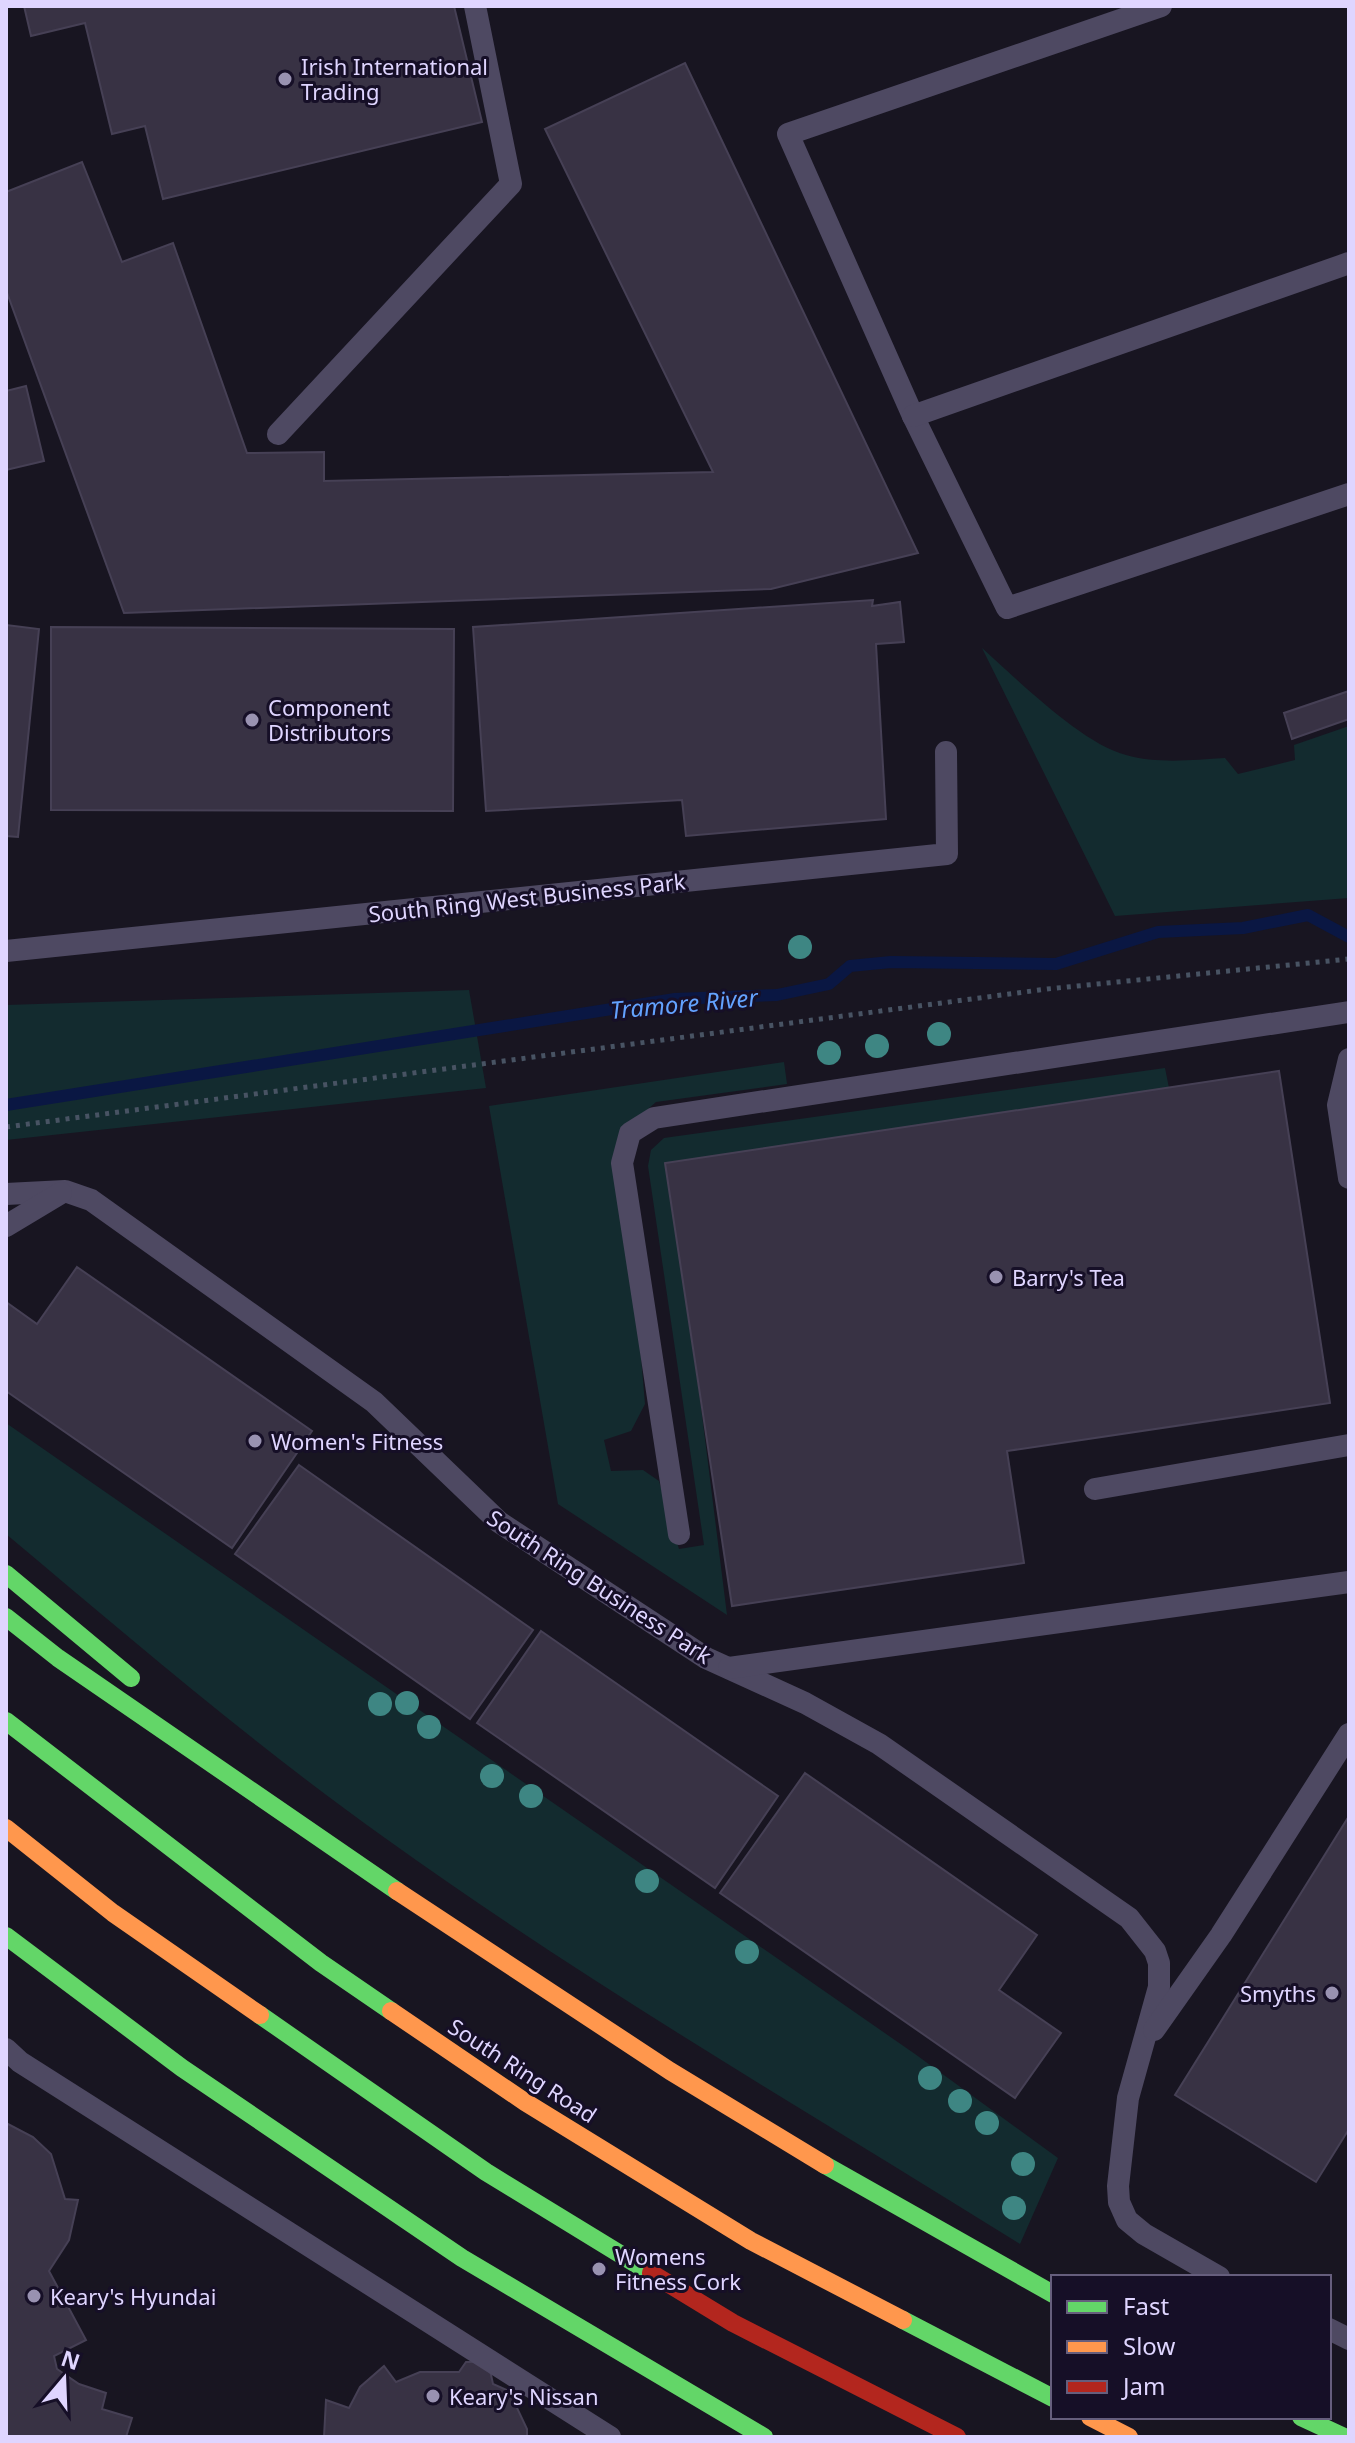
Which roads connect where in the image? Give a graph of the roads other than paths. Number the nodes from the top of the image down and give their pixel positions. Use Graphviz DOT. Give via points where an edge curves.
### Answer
graph roads {
  1 [pos="475,6"];
  2 [pos="1161,6"];
  3 [pos="1349,263"];
  4 [pos="913,416"];
  5 [pos="278,434"];
  6 [pos="1349,494"];
  7 [pos="946,752"];
  8 [pos="6,951"];
  9 [pos="1349,1012"];
  10 [pos="1349,1059"];
  11 [pos="1349,1178"];
  12 [pos="65,1191"];
  13 [pos="6,1194"];
  14 [pos="6,1226"];
  15 [pos="1349,1445"];
  16 [pos="1095,1489"];
  17 [pos="679,1534"];
  18 [pos="6,1574"];
  19 [pos="1349,1582"];
  20 [pos="6,1617"];
  21 [pos="728,1669"];
  22 [pos="141,1687"];
  23 [pos="164,1707"];
  24 [pos="6,1721"];
  25 [pos="1349,1734"];
  26 [pos="6,1828"];
  27 [pos="318,1838"];
  28 [pos="6,1936"];
  29 [pos="1145,2045"];
  30 [pos="6,2049"];
  31 [pos="1216,2275"];
  32 [pos="1051,2293"];
  33 [pos="1051,2397"];
  34 [pos="1094,2419"];
  35 [pos="1305,2419"];
  36 [pos="610,2437"];
  37 [pos="764,2437"];
  38 [pos="957,2437"];
  39 [pos="1129,2437"];
  40 [pos="1344,2437"];
  1 -- 5 [label="lane" via="511,184"];
  2 -- 4 [label="lane" via="788,134"];
  3 -- 4 [label="lane"];
  4 -- 6 [label="lane" via="1007,608"];
  7 -- 8 [label="lane, South Ring West Business Park" via="947,854"];
  9 -- 17 [label="lane" via="654,1118 630,1133 622,1163"];
  10 -- 11 [label="lane" via="1338,1105"];
  12 -- 13 [label="lane, South Ring Business Park"];
  12 -- 14 [label="lane"];
  12 -- 21 [label="lane, South Ring Business Park" via="91,1200 374,1402 499,1522 683,1645"];
  15 -- 16 [label="lane"];
  18 -- 22 [label="highway"];
  19 -- 21 [label="lane"];
  20 -- 27 [label="highway"];
  21 -- 29 [label="lane, South Ring Business Park" via="879,1744 1129,1918 1159,1963"];
  23 -- 27 [label="highway"];
  24 -- 33 [label="highway, South Ring Road" via="321,1963 525,2102 751,2241"];
  25 -- 29 [label="lane"];
  26 -- 38 [label="highway" via="113,1913 486,2172 733,2323"];
  27 -- 32 [label="highway" via="677,2075"];
  28 -- 37 [label="highway" via="182,2068 462,2258"];
  29 -- 31 [label="lane, South Ring Business Park" via="1123,2125 1119,2202 1127,2220 1144,2234"];
  30 -- 36 [label="lane"];
  34 -- 39 [label="highway"];
  35 -- 40 [label="highway"];
}
